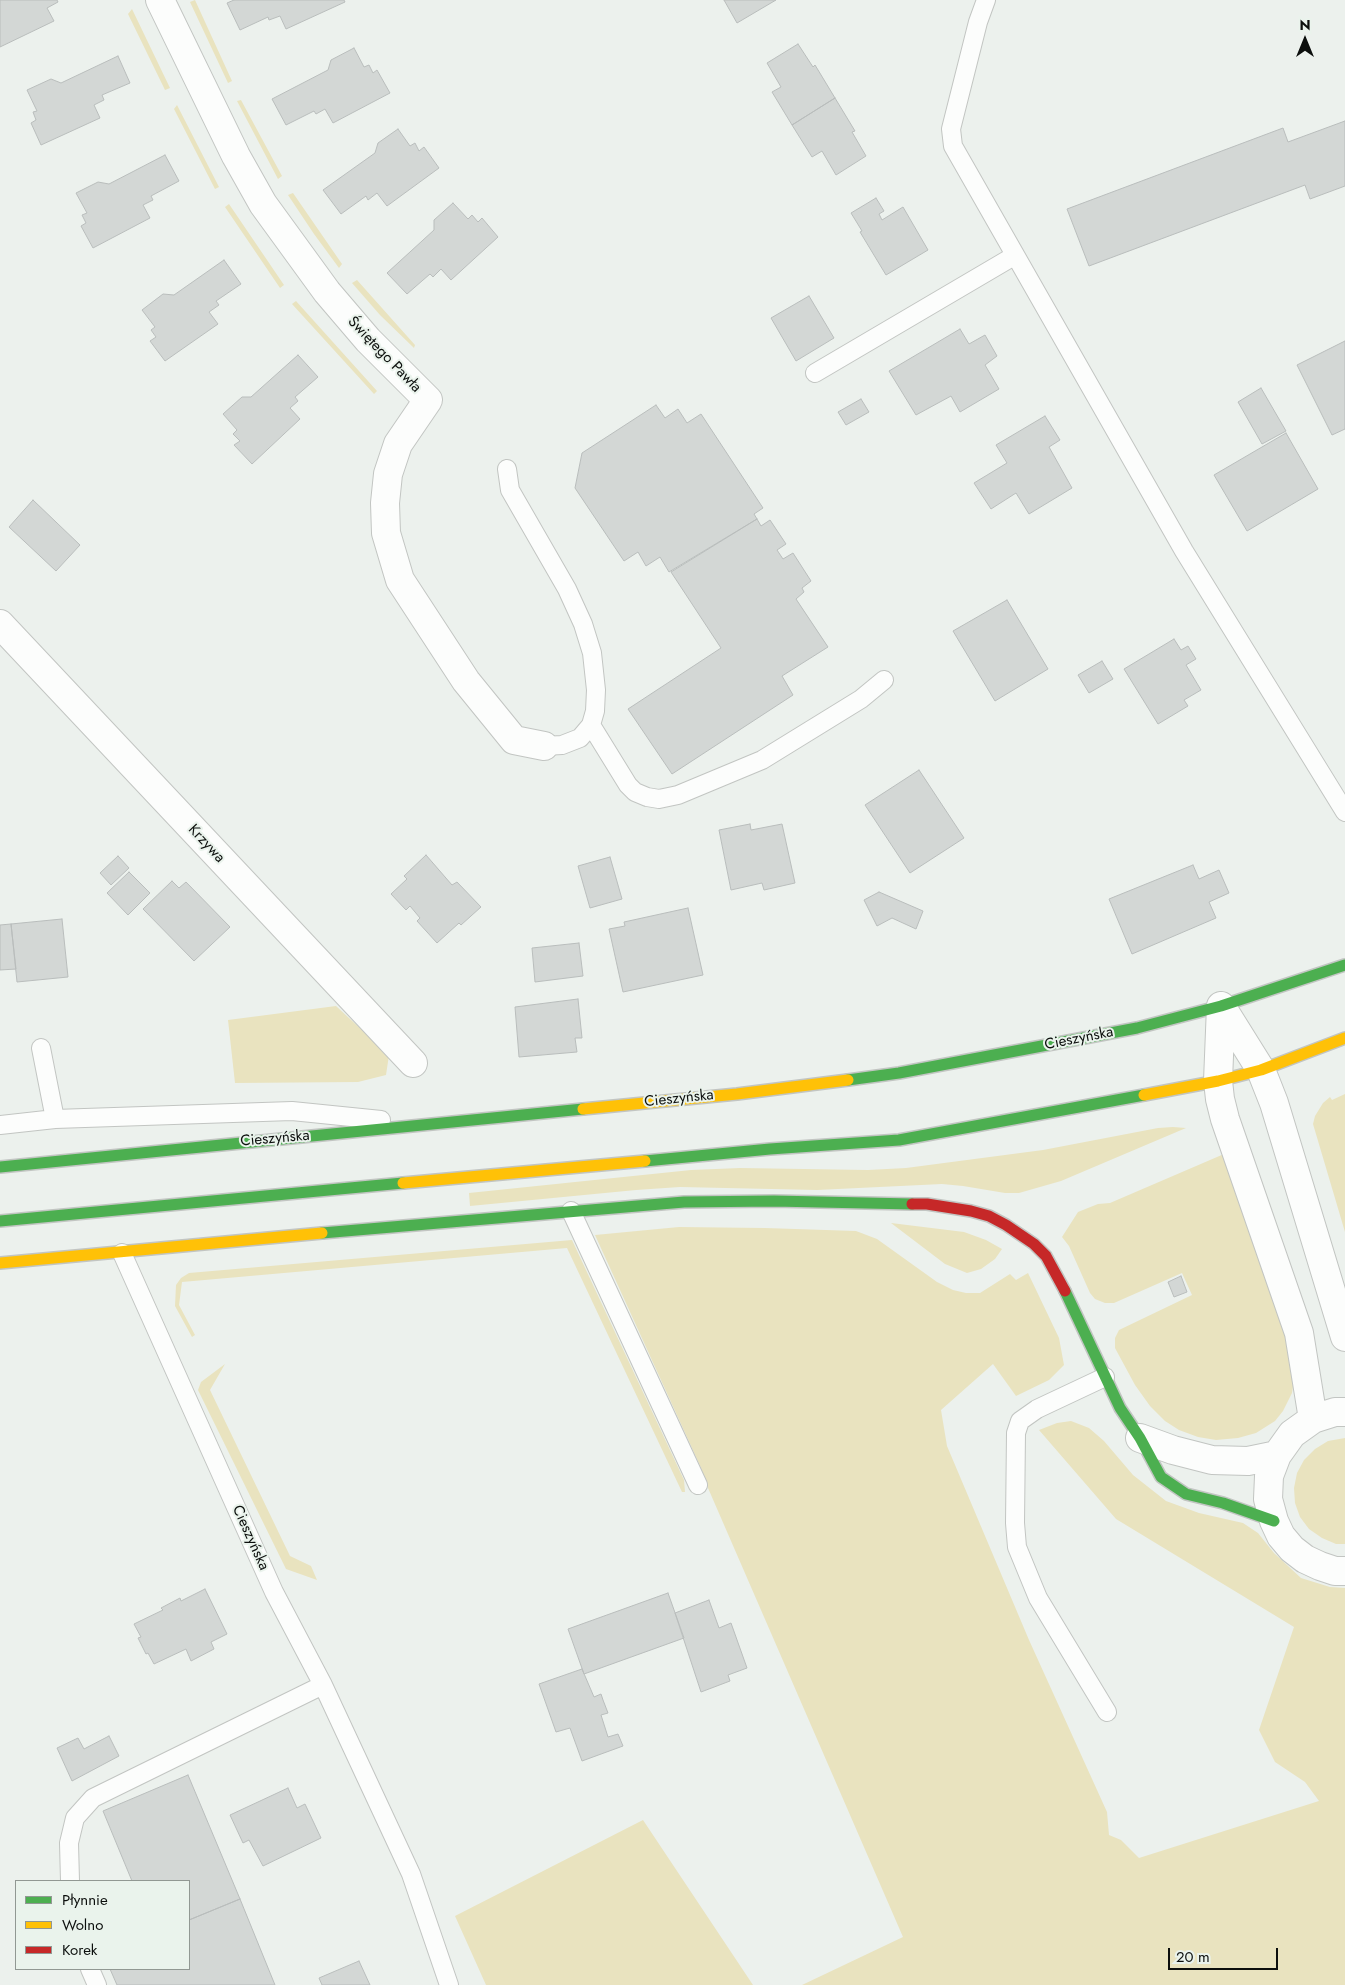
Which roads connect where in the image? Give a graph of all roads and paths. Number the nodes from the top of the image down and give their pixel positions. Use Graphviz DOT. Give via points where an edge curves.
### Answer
graph roads {
  1 [pos="160,0"];
  2 [pos="986,0"];
  3 [pos="1014,256"];
  4 [pos="815,373"];
  5 [pos="507,469"];
  6 [pos="0,624"];
  7 [pos="884,680"];
  8 [pos="591,725"];
  9 [pos="544,746"];
  10 [pos="1345,812"];
  11 [pos="1345,965"];
  12 [pos="1221,1006"];
  13 [pos="1345,1038"];
  14 [pos="41,1048"];
  15 [pos="413,1062"];
  16 [pos="1261,1070"];
  17 [pos="1218,1081"];
  18 [pos="55,1119"];
  19 [pos="0,1125"];
  20 [pos="429,1125"];
  21 [pos="0,1167"];
  22 [pos="571,1210"];
  23 [pos="0,1221"];
  24 [pos="122,1252"];
  25 [pos="0,1263"];
  26 [pos="1334,1273"];
  27 [pos="1345,1337"];
  28 [pos="1105,1377"];
  29 [pos="1345,1412"];
  30 [pos="1313,1419"];
  31 [pos="1140,1438"];
  32 [pos="1277,1455"];
  33 [pos="698,1485"];
  34 [pos="1274,1521"];
  35 [pos="1345,1571"];
  36 [pos="324,1685"];
  37 [pos="1108,1712"];
  38 [pos="70,1880"];
  39 [pos="90,1970"];
  40 [pos="97,1985"];
  41 [pos="449,1985"];
  1 -- 9 [label="street, Świętego Pawła" via="263,204 327,292 368,340 428,400 398,444 388,474 386,533 400,580 466,681 514,740"];
  2 -- 3 [label="lane" via="951,129 953,146"];
  3 -- 4 [label="lane"];
  3 -- 10 [label="lane" via="1184,551"];
  5 -- 8 [label="lane" via="510,490 567,589 583,624 592,653 596,690"];
  6 -- 15 [label="street, Krzywa"];
  7 -- 8 [label="lane" via="861,699 762,760 659,799 635,792 628,785"];
  8 -- 9 [label="lane" via="580,738 562,745"];
  11 -- 12 [label="main road, Cieszyńska"];
  12 -- 16 [label="street"];
  12 -- 17 [label="street"];
  12 -- 20 [label="main road, Cieszyńska" via="1137,1028 899,1074"];
  13 -- 16 [label="main road"];
  14 -- 18 [label="lane"];
  16 -- 17 [label="main road"];
  16 -- 26 [label="street"];
  17 -- 23 [label="main road" via="899,1140 730,1152"];
  17 -- 30 [label="street" via="1225,1118 1299,1333"];
  18 -- 19 [label="lane"];
  18 -- 20 [label="lane" via="292,1111"];
  20 -- 21 [label="main road, Cieszyńska"];
  22 -- 24 [label="main road"];
  22 -- 28 [label="main road" via="684,1202 774,1201 927,1204 989,1216 1022,1236 1046,1256"];
  22 -- 33 [label="lane"];
  24 -- 25 [label="main road"];
  24 -- 36 [label="lane, Cieszyńska" via="274,1592"];
  26 -- 27 [label="street"];
  28 -- 31 [label="main road"];
  28 -- 37 [label="lane" via="1037,1409 1020,1421 1016,1433 1015,1523 1017,1547 1038,1598"];
  29 -- 30 [label="street"];
  30 -- 32 [label="street" via="1292,1434"];
  31 -- 32 [label="street" via="1212,1460 1248,1461"];
  31 -- 34 [label="main road" via="1161,1477 1186,1494"];
  32 -- 34 [label="street" via="1270,1476 1268,1499"];
  34 -- 35 [label="street" via="1281,1536 1304,1559 1335,1571"];
  36 -- 38 [label="lane" via="92,1798 75,1818 69,1843"];
  36 -- 41 [label="lane, Cieszyńska" via="411,1874"];
  39 -- 40 [label="lane"];
}
